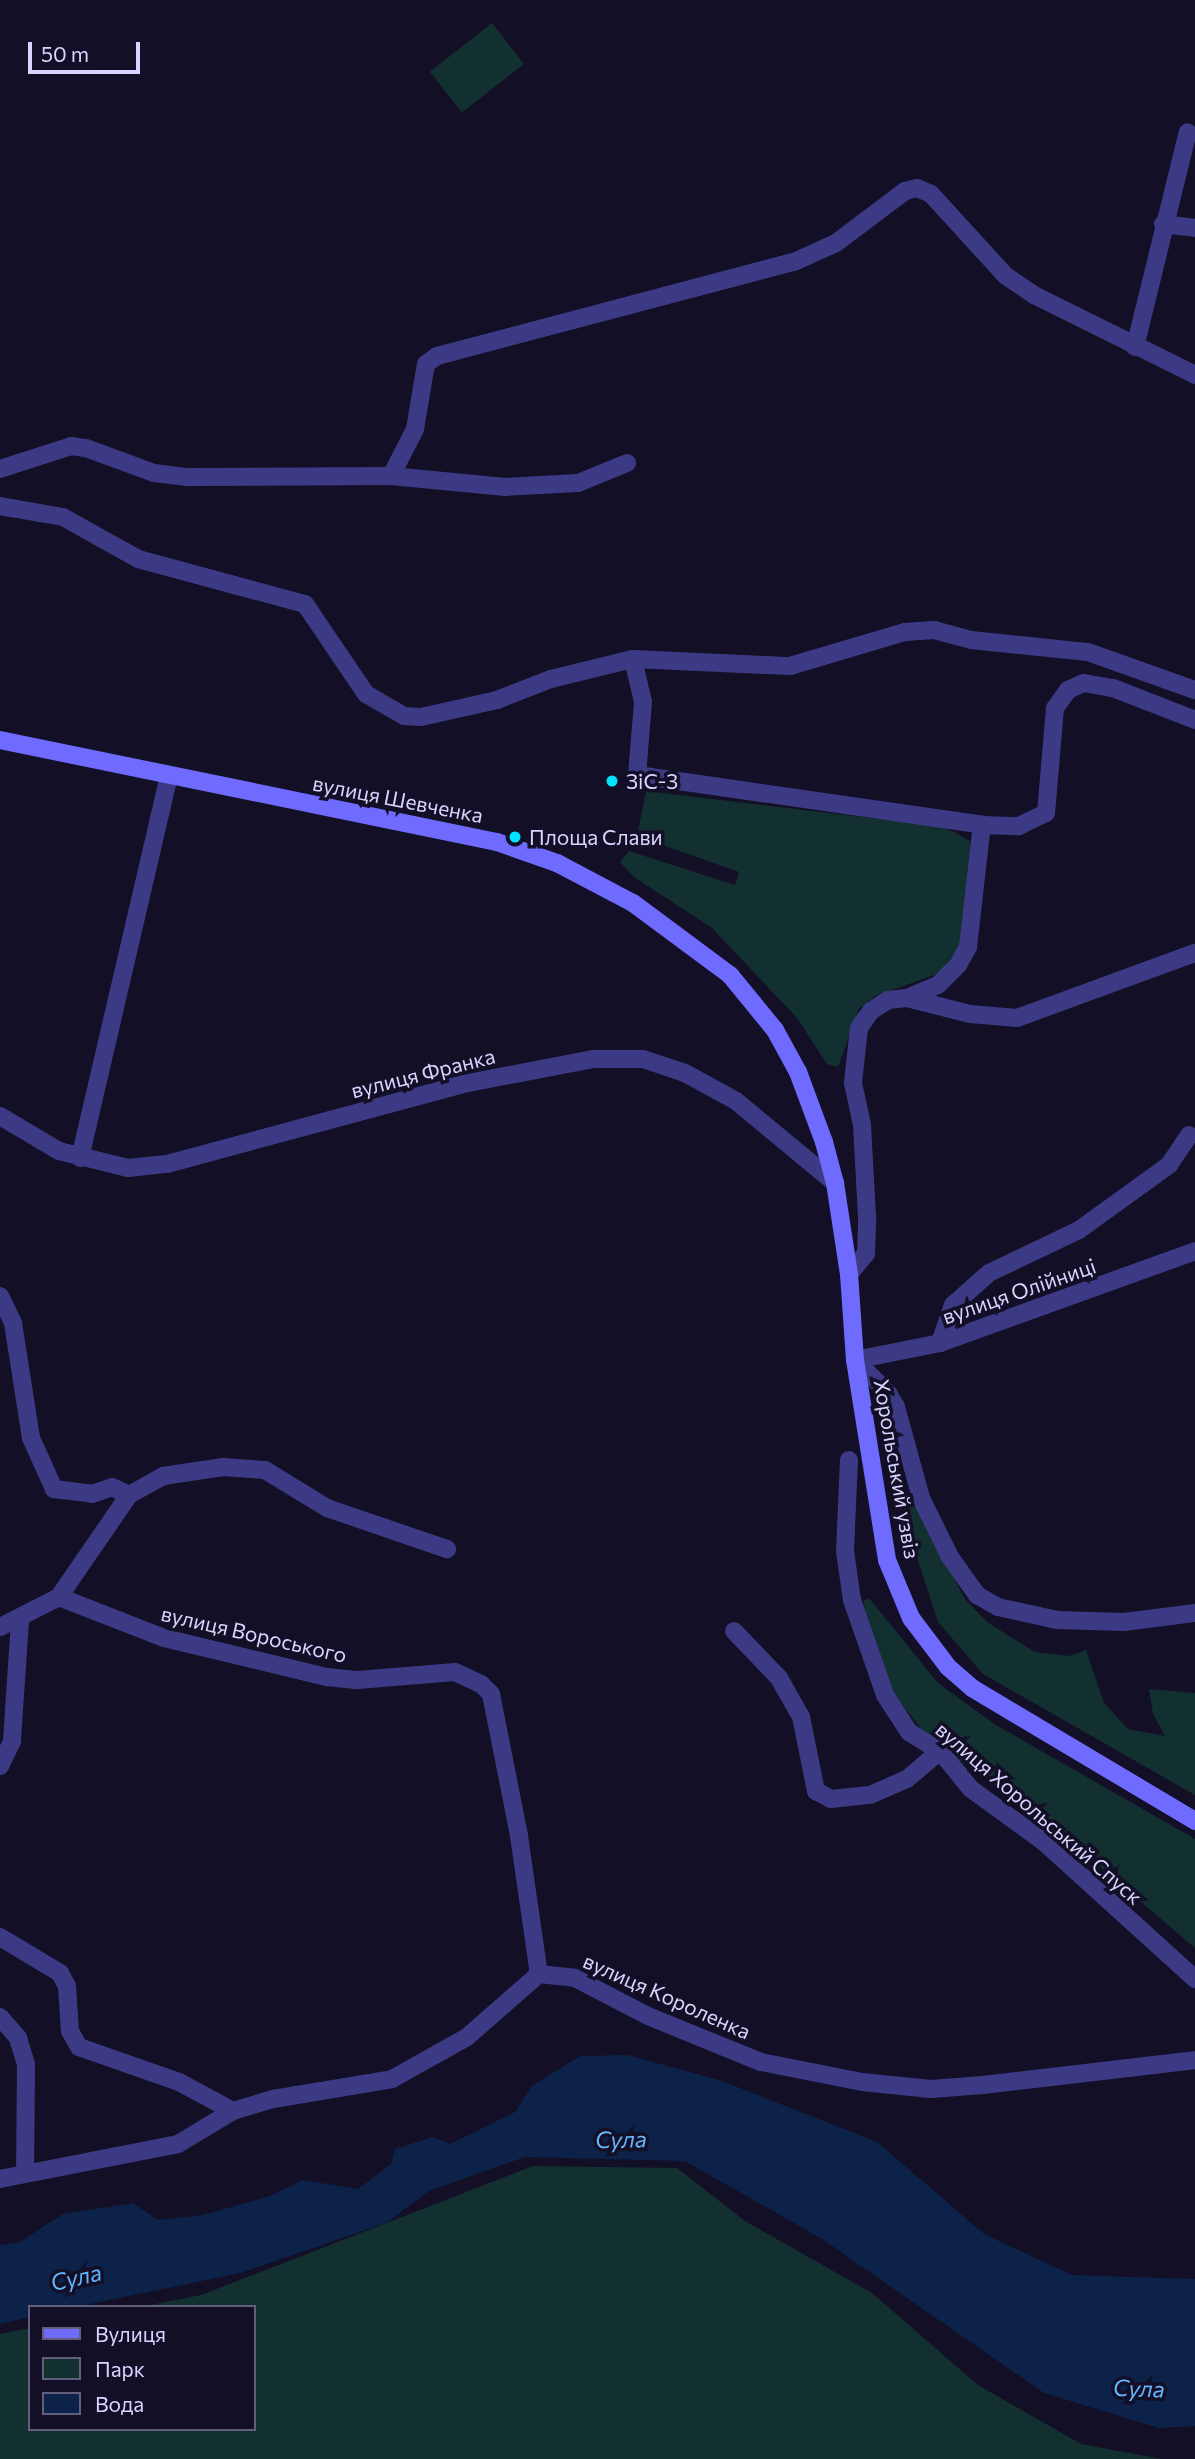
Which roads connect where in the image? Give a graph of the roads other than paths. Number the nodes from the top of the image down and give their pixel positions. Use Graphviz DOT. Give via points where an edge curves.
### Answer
graph roads {
  1 [pos="1188,132"];
  2 [pos="1163,224"];
  3 [pos="1195,228"];
  4 [pos="1135,347"];
  5 [pos="1195,374"];
  6 [pos="627,463"];
  7 [pos="0,469"];
  8 [pos="391,476"];
  9 [pos="0,506"];
  10 [pos="634,659"];
  11 [pos="1195,690"];
  12 [pos="1195,720"];
  13 [pos="0,740"];
  14 [pos="169,776"];
  15 [pos="982,825"];
  16 [pos="1195,953"];
  17 [pos="907,998"];
  18 [pos="0,1116"];
  19 [pos="1189,1135"];
  20 [pos="80,1158"];
  21 [pos="835,1183"];
  22 [pos="1195,1251"];
  23 [pos="849,1274"];
  24 [pos="0,1296"];
  25 [pos="940,1343"];
  26 [pos="855,1360"];
  27 [pos="849,1460"];
  28 [pos="129,1495"];
  29 [pos="447,1549"];
  30 [pos="59,1597"];
  31 [pos="1195,1613"];
  32 [pos="20,1620"];
  33 [pos="0,1628"];
  34 [pos="734,1631"];
  35 [pos="940,1751"];
  36 [pos="0,1766"];
  37 [pos="1195,1821"];
  38 [pos="0,1937"];
  39 [pos="539,1974"];
  40 [pos="1195,1979"];
  41 [pos="0,2017"];
  42 [pos="1195,2060"];
  43 [pos="233,2111"];
  44 [pos="24,2174"];
  45 [pos="0,2179"];
  1 -- 2 [label="street"];
  2 -- 3 [label="street"];
  2 -- 4 [label="street"];
  4 -- 5 [label="street"];
  4 -- 8 [label="street" via="1006,276 931,194 918,188 905,191 836,243 794,262 438,356 426,364 415,429"];
  6 -- 8 [label="street" via="578,483 505,487"];
  7 -- 8 [label="street" via="71,446 86,447 154,473 186,477"];
  9 -- 10 [label="street" via="63,517 138,559 305,604 366,694 404,716 421,717 497,700 551,679"];
  10 -- 11 [label="street" via="790,666 905,632 934,630 971,640 1087,652"];
  10 -- 15 [label="street" via="643,702 637,775"];
  12 -- 15 [label="street" via="1114,688 1084,683 1068,690 1055,708 1046,813 1019,826"];
  13 -- 14 [label="main road, вулиця Шевченка"];
  14 -- 20 [label="street"];
  14 -- 21 [label="main road, вулиця Шевченка" via="497,842 557,863 633,903 730,975 775,1030 817,1115"];
  15 -- 17 [label="street" via="968,947 938,985"];
  16 -- 17 [label="street" via="1017,1018 970,1014"];
  17 -- 23 [label="street" via="888,1000 871,1011 859,1028 854,1050 867,1217 866,1254"];
  18 -- 20 [label="street, вулиця Франка" via="59,1151"];
  19 -- 25 [label="street" via="1169,1165 1079,1230 989,1273 953,1305"];
  20 -- 21 [label="street, вулиця Франка" via="128,1168 167,1164 463,1084 593,1059 643,1059 685,1073 736,1101"];
  21 -- 23 [label="main road, Хорольський узвіз"];
  22 -- 25 [label="street, вулиця Олійниці"];
  23 -- 26 [label="main road, Хорольський узвіз"];
  24 -- 28 [label="street" via="13,1323 32,1438 54,1489 92,1494 112,1486"];
  25 -- 26 [label="street, вулиця Олійниці"];
  26 -- 31 [label="street" via="892,1400 921,1498 950,1557 977,1595 1010,1610 1057,1620 1124,1622"];
  26 -- 37 [label="main road, Хорольський узвіз" via="887,1560 911,1618 928,1644 972,1688"];
  27 -- 35 [label="street, вулиця Хорольський Спуск" via="845,1551 860,1627 885,1695 909,1731"];
  28 -- 29 [label="street" via="163,1476 223,1467 265,1470 327,1508"];
  28 -- 30 [label="street"];
  30 -- 32 [label="street"];
  30 -- 39 [label="street, вулиця Вороського" via="164,1638 327,1677 358,1680 455,1672 481,1684 491,1694 494,1707"];
  32 -- 33 [label="street"];
  32 -- 36 [label="street" via="12,1741"];
  34 -- 35 [label="street" via="779,1678 801,1717 816,1791 831,1799 870,1795 907,1779"];
  35 -- 40 [label="street, вулиця Хорольський Спуск" via="971,1789 1044,1842"];
  38 -- 43 [label="street" via="60,1973 67,1986 70,2031 79,2048 179,2082"];
  39 -- 42 [label="street, вулиця Короленка" via="575,1978 648,2015 761,2062 862,2082 944,2088"];
  39 -- 43 [label="street" via="467,2036 415,2069 352,2089 273,2099"];
  41 -- 44 [label="street" via="18,2038 26,2064"];
  43 -- 44 [label="street" via="178,2144"];
  44 -- 45 [label="street"];
}
